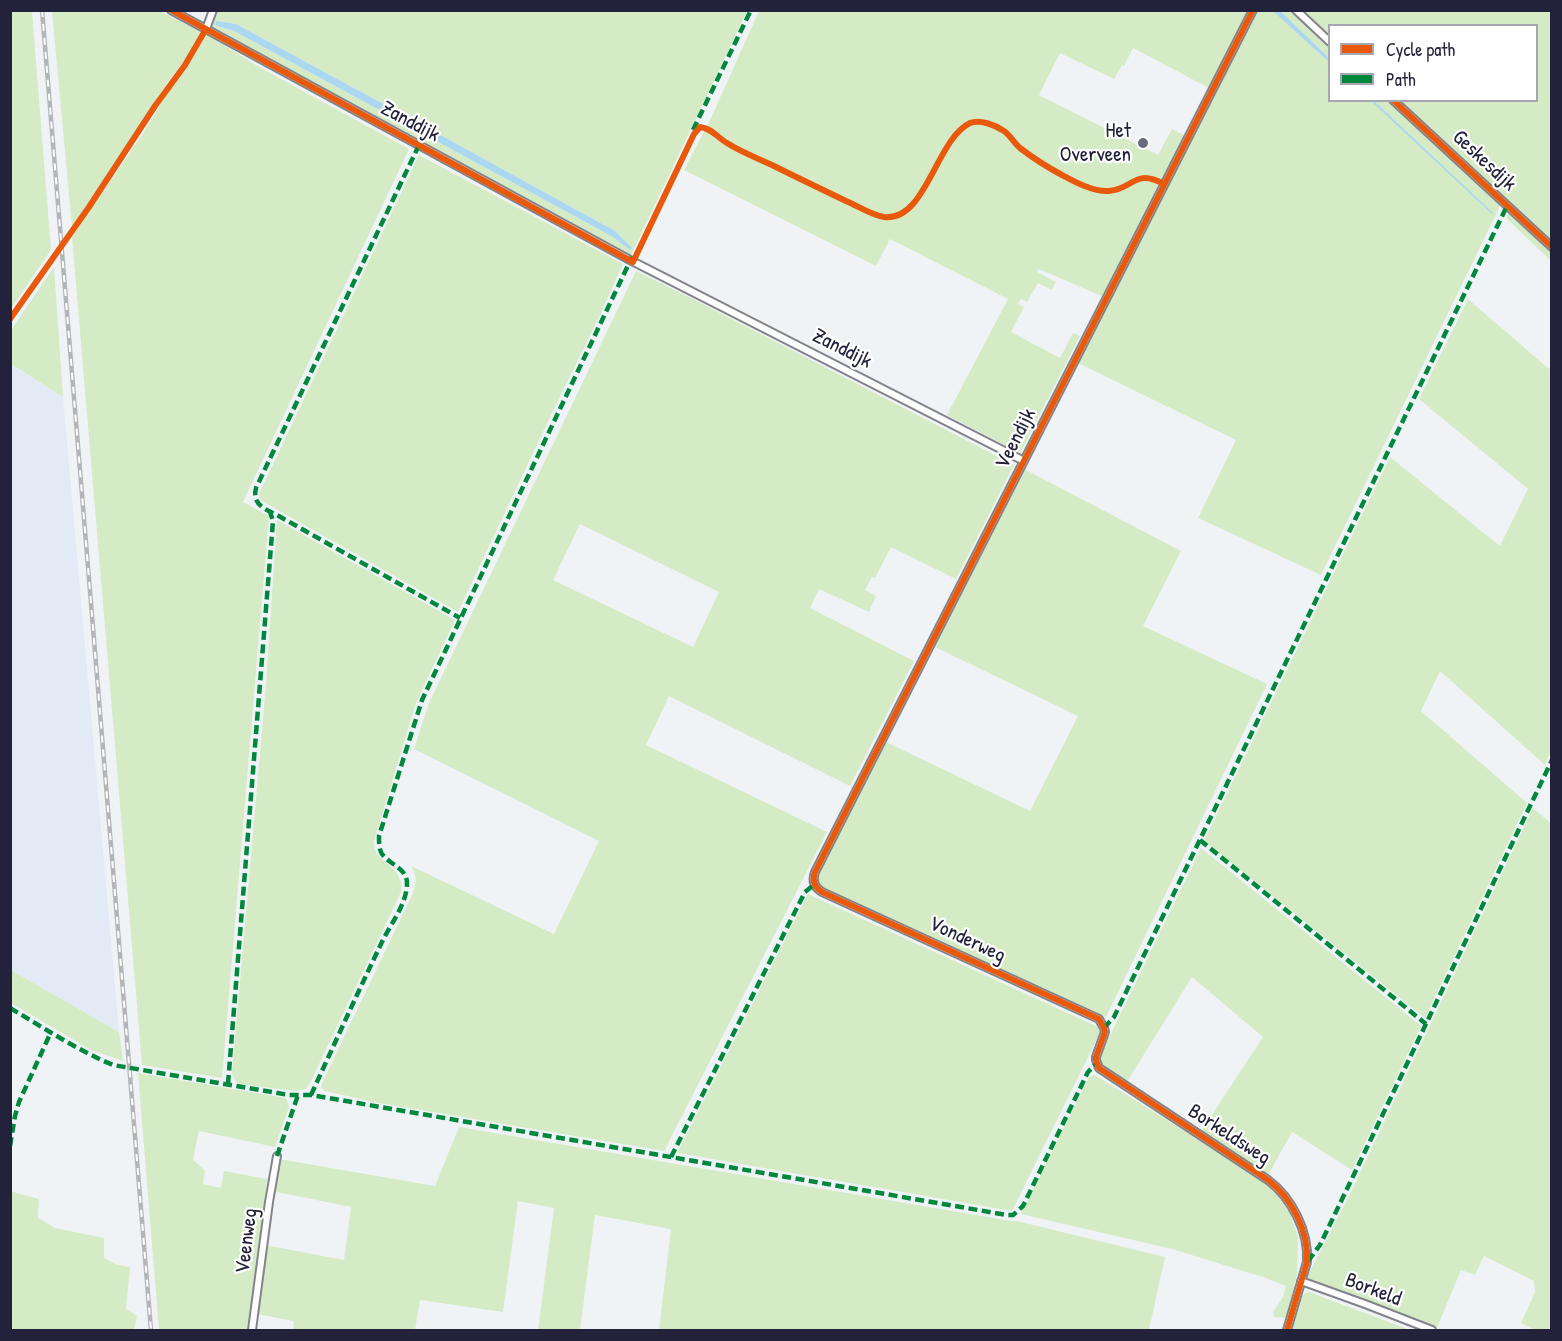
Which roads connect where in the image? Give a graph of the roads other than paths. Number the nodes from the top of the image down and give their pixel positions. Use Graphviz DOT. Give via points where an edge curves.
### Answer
graph roads {
  1 [pos="171,10"];
  2 [pos="213,10"];
  3 [pos="1253,10"];
  4 [pos="1296,10"];
  5 [pos="206,29"];
  6 [pos="1328,41"];
  7 [pos="1395,102"];
  8 [pos="1551,247"];
  9 [pos="1024,460"];
  10 [pos="815,884"];
  11 [pos="1097,1063"];
  12 [pos="277,1156"];
  13 [pos="1301,1281"];
  14 [pos="252,1330"];
  15 [pos="1287,1330"];
  16 [pos="1432,1330"];
  1 -- 5 [label="street, Zanddijk"];
  2 -- 5 [label="street"];
  3 -- 9 [label="street, Veendijk"];
  4 -- 6 [label="street"];
  5 -- 9 [label="street, Zanddijk" via="633,262"];
  7 -- 8 [label="street, Geskesdijk"];
  9 -- 10 [label="street, Veendijk" via="815,872"];
  10 -- 11 [label="street, Vonderweg" via="822,892 1099,1019 1104,1028"];
  11 -- 13 [label="street, Borkeldsweg" via="1106,1074 1279,1189 1296,1214 1306,1242 1307,1262"];
  12 -- 14 [label="street, Veenweg"];
  13 -- 15 [label="street, Borkeldsweg"];
  13 -- 16 [label="street, Borkeld"];
}
